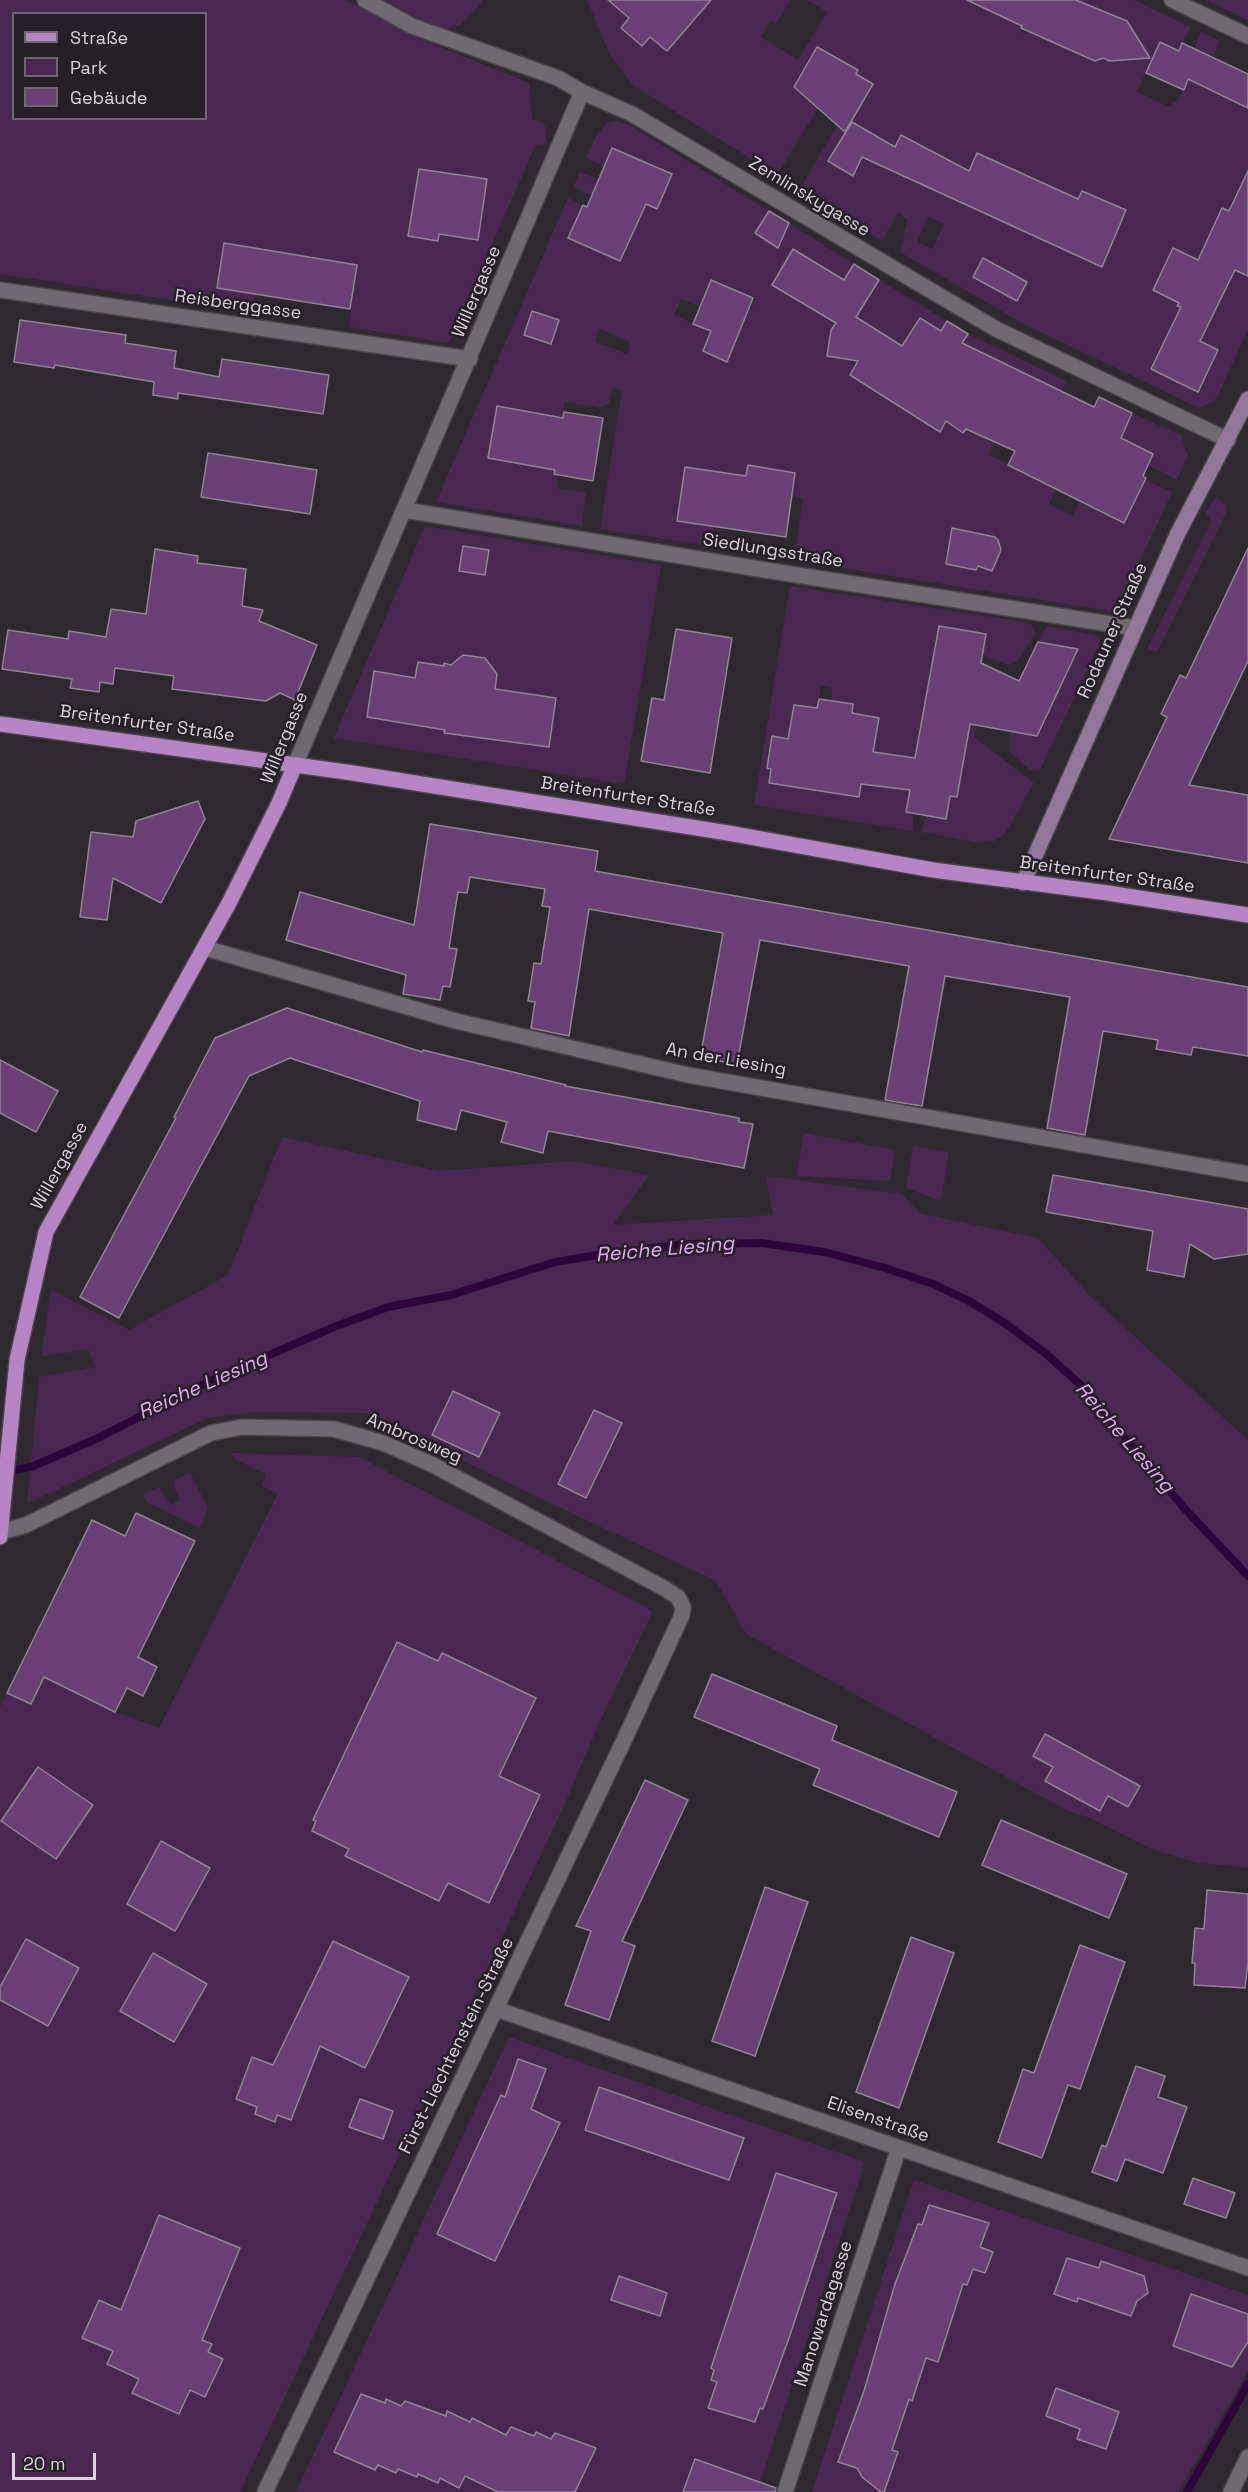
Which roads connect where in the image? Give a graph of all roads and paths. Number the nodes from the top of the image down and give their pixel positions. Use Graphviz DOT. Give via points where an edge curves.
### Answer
graph roads {
  1 [pos="365,0"];
  2 [pos="1172,0"];
  3 [pos="1248,36"];
  4 [pos="582,92"];
  5 [pos="0,290"];
  6 [pos="470,359"];
  7 [pos="1248,399"];
  8 [pos="1228,440"];
  9 [pos="405,510"];
  10 [pos="1136,628"];
  11 [pos="0,724"];
  12 [pos="295,765"];
  13 [pos="1023,883"];
  14 [pos="1248,915"];
  15 [pos="205,948"];
  16 [pos="1248,1174"];
  17 [pos="1,1532"];
  18 [pos="0,1537"];
  19 [pos="682,1616"];
  20 [pos="496,2009"];
  21 [pos="899,2148"];
  22 [pos="1248,2268"];
  23 [pos="1248,2457"];
  24 [pos="265,2492"];
  25 [pos="785,2492"];
  26 [pos="1231,2492"];
  1 -- 4 [label="street, Zemlinskygasse" via="412,26 558,78"];
  2 -- 3 [label="street"];
  4 -- 6 [label="street, Willergasse"];
  4 -- 8 [label="street, Zemlinskygasse" via="632,114 996,329"];
  5 -- 6 [label="street, Reisberggasse"];
  6 -- 9 [label="street, Willergasse"];
  7 -- 8 [label="main road, Rodauner Straße"];
  8 -- 10 [label="main road, Rodauner Straße" via="1177,535"];
  9 -- 10 [label="street, Siedlungsstraße"];
  9 -- 12 [label="street, Willergasse"];
  10 -- 13 [label="main road, Rodauner Straße"];
  11 -- 12 [label="main road, Breitenfurter Straße"];
  12 -- 13 [label="main road, Breitenfurter Straße" via="728,832"];
  12 -- 15 [label="main road, Willergasse"];
  13 -- 14 [label="main road, Breitenfurter Straße"];
  15 -- 16 [label="street, An der Liesing" via="456,1022 688,1075"];
  15 -- 17 [label="main road, Willergasse" via="46,1232 17,1360"];
  17 -- 18 [label="main road"];
  17 -- 19 [label="street, Ambrosweg" via="26,1525 211,1433 242,1427 334,1429 382,1443 430,1464 662,1587 678,1597"];
  19 -- 20 [label="street, Fürst-Liechtenstein-Straße"];
  20 -- 21 [label="street, Elisenstraße"];
  20 -- 24 [label="street, Fürst-Liechtenstein-Straße"];
  21 -- 22 [label="street, Elisenstraße"];
  21 -- 25 [label="street, Manowardagasse"];
  23 -- 26 [label="street"];
}
